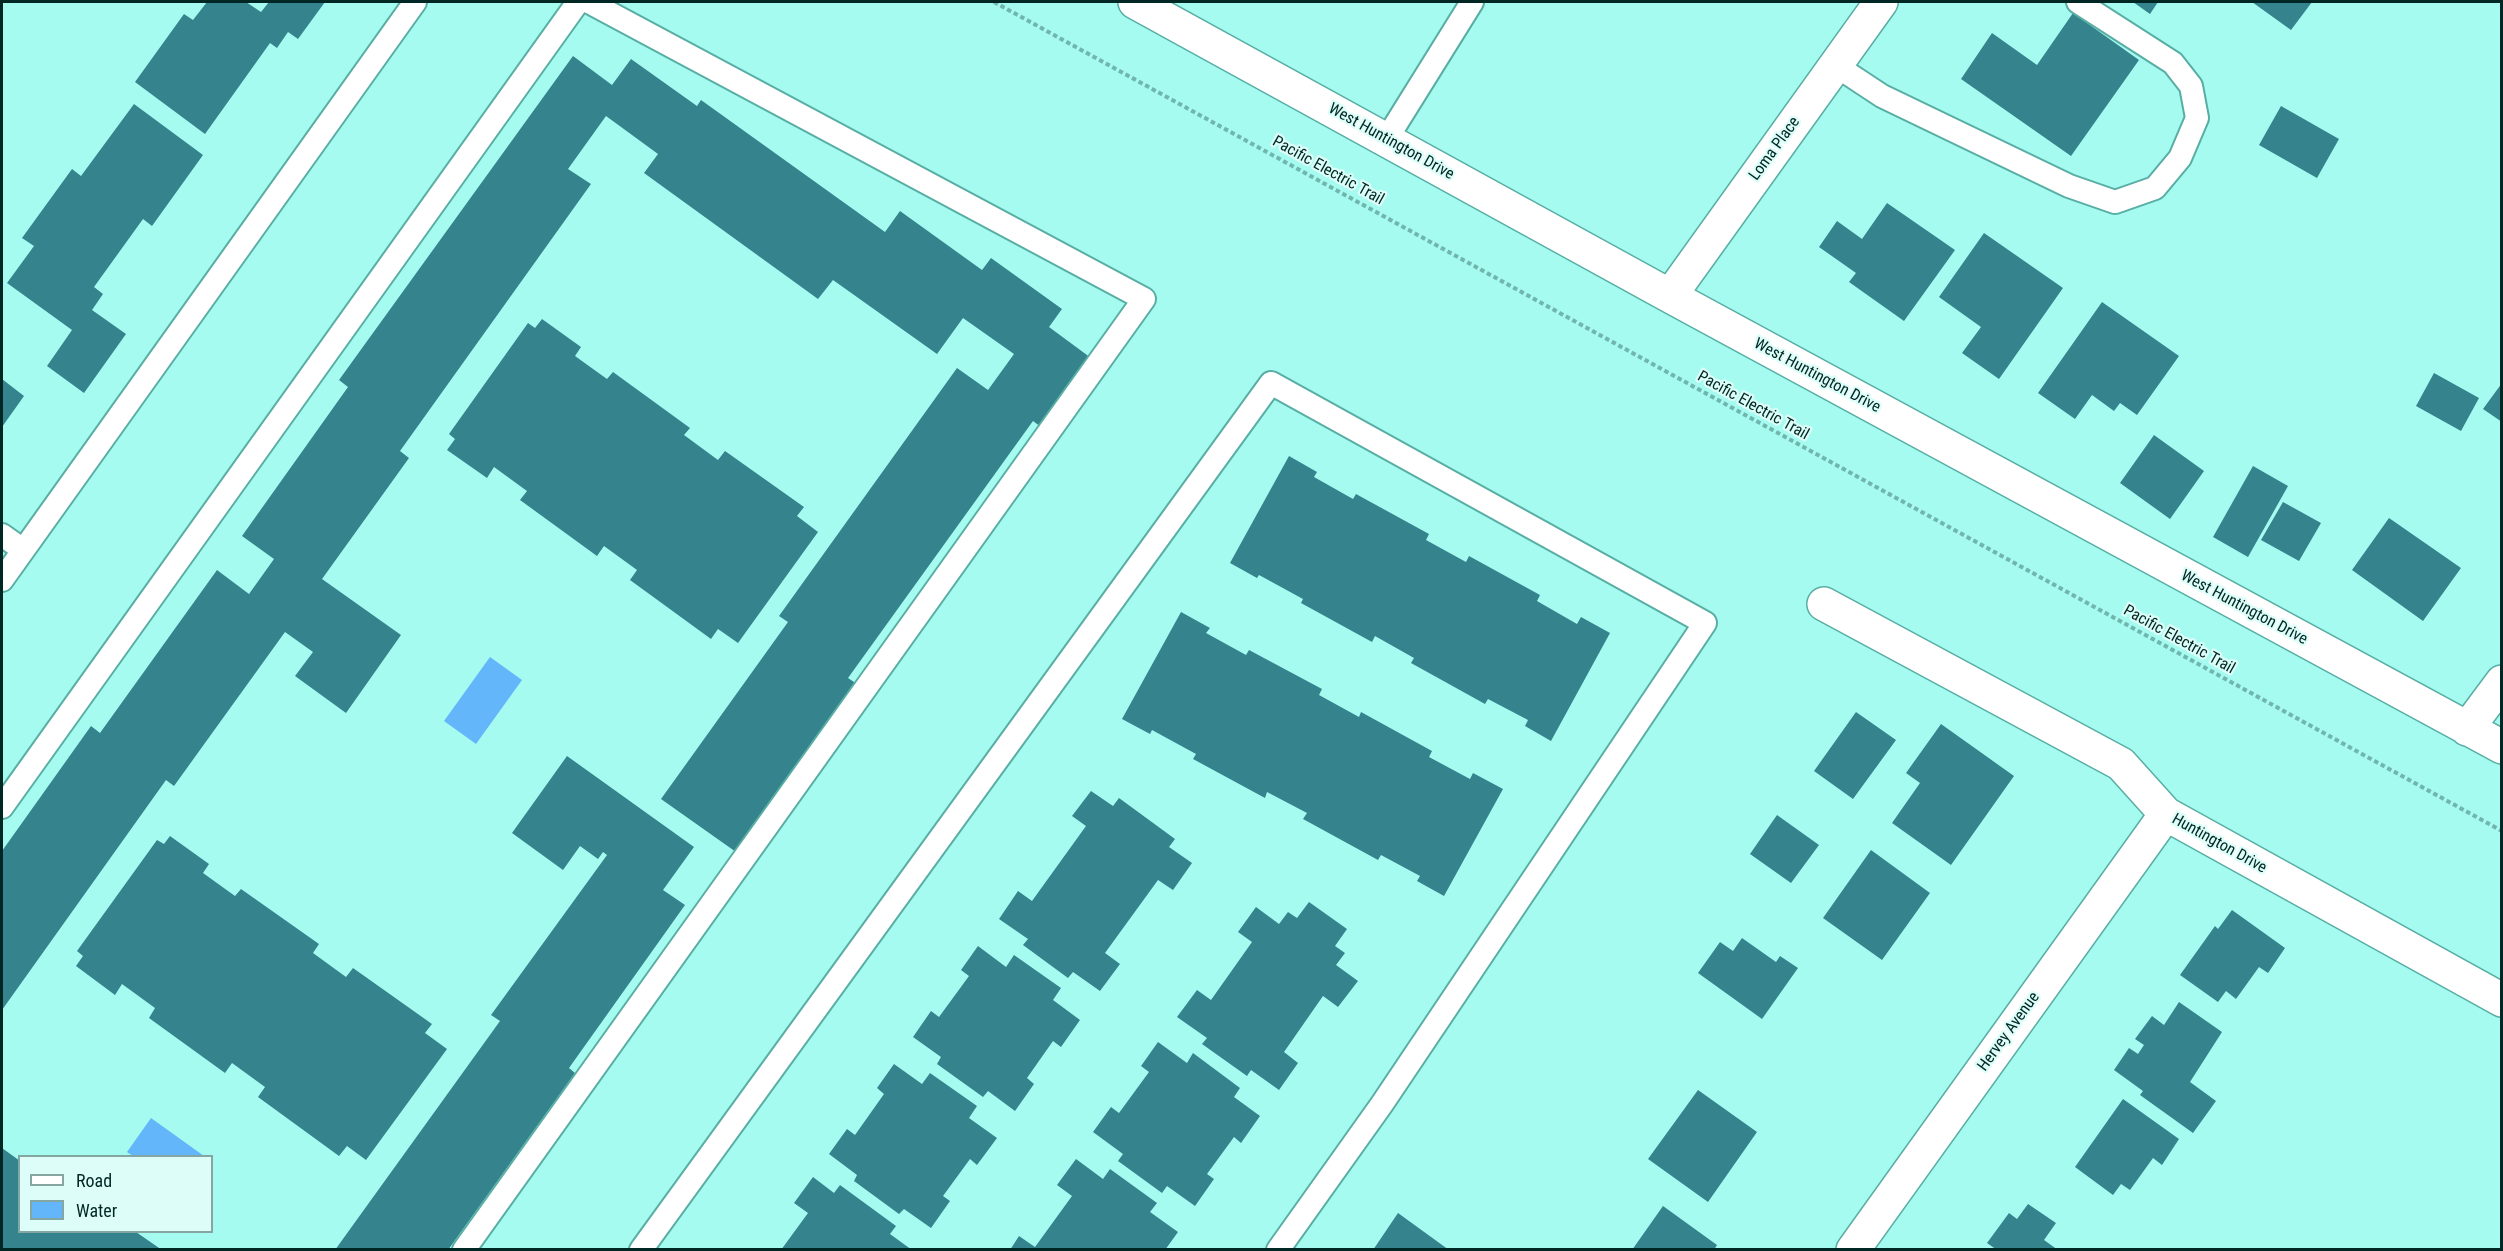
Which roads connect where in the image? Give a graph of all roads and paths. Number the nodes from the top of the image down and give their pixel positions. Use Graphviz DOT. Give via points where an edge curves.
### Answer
graph roads {
  1 [pos="416,2"];
  2 [pos="578,2"];
  3 [pos="589,2"];
  4 [pos="994,2"];
  5 [pos="1134,2"];
  6 [pos="1472,2"];
  7 [pos="1881,2"];
  8 [pos="2078,2"];
  9 [pos="1835,65"];
  10 [pos="1386,140"];
  11 [pos="1670,296"];
  12 [pos="2,535"];
  13 [pos="23,550"];
  14 [pos="2,580"];
  15 [pos="1824,604"];
  16 [pos="2502,682"];
  17 [pos="2467,729"];
  18 [pos="2502,747"];
  19 [pos="2,807"];
  20 [pos="2166,814"];
  21 [pos="2502,831"];
  22 [pos="2502,999"];
  23 [pos="464,1250"];
  24 [pos="641,1250"];
  25 [pos="1278,1250"];
  26 [pos="1852,1250"];
  1 -- 13 [label="lane"];
  2 -- 19 [label="lane"];
  3 -- 23 [label="lane" via="1144,299"];
  4 -- 21 [label="path, Pacific Electric Trail"];
  5 -- 10 [label="street, West Huntington Drive"];
  6 -- 10 [label="lane"];
  7 -- 9 [label="street, Loma Place"];
  8 -- 9 [label="lane" via="2173,63 2191,86 2197,118 2180,158 2156,188 2115,202 2069,186 1882,96"];
  9 -- 11 [label="street, Loma Place"];
  10 -- 11 [label="street, West Huntington Drive"];
  11 -- 17 [label="street, West Huntington Drive"];
  12 -- 13 [label="lane"];
  13 -- 14 [label="lane"];
  15 -- 20 [label="street, Huntington Drive" via="2121,764"];
  16 -- 17 [label="street"];
  17 -- 18 [label="street, West Huntington Drive"];
  20 -- 22 [label="street, Huntington Drive"];
  20 -- 26 [label="street, Hervey Avenue"];
  24 -- 25 [label="lane" via="1271,382 1705,623 1382,1104"];
}
